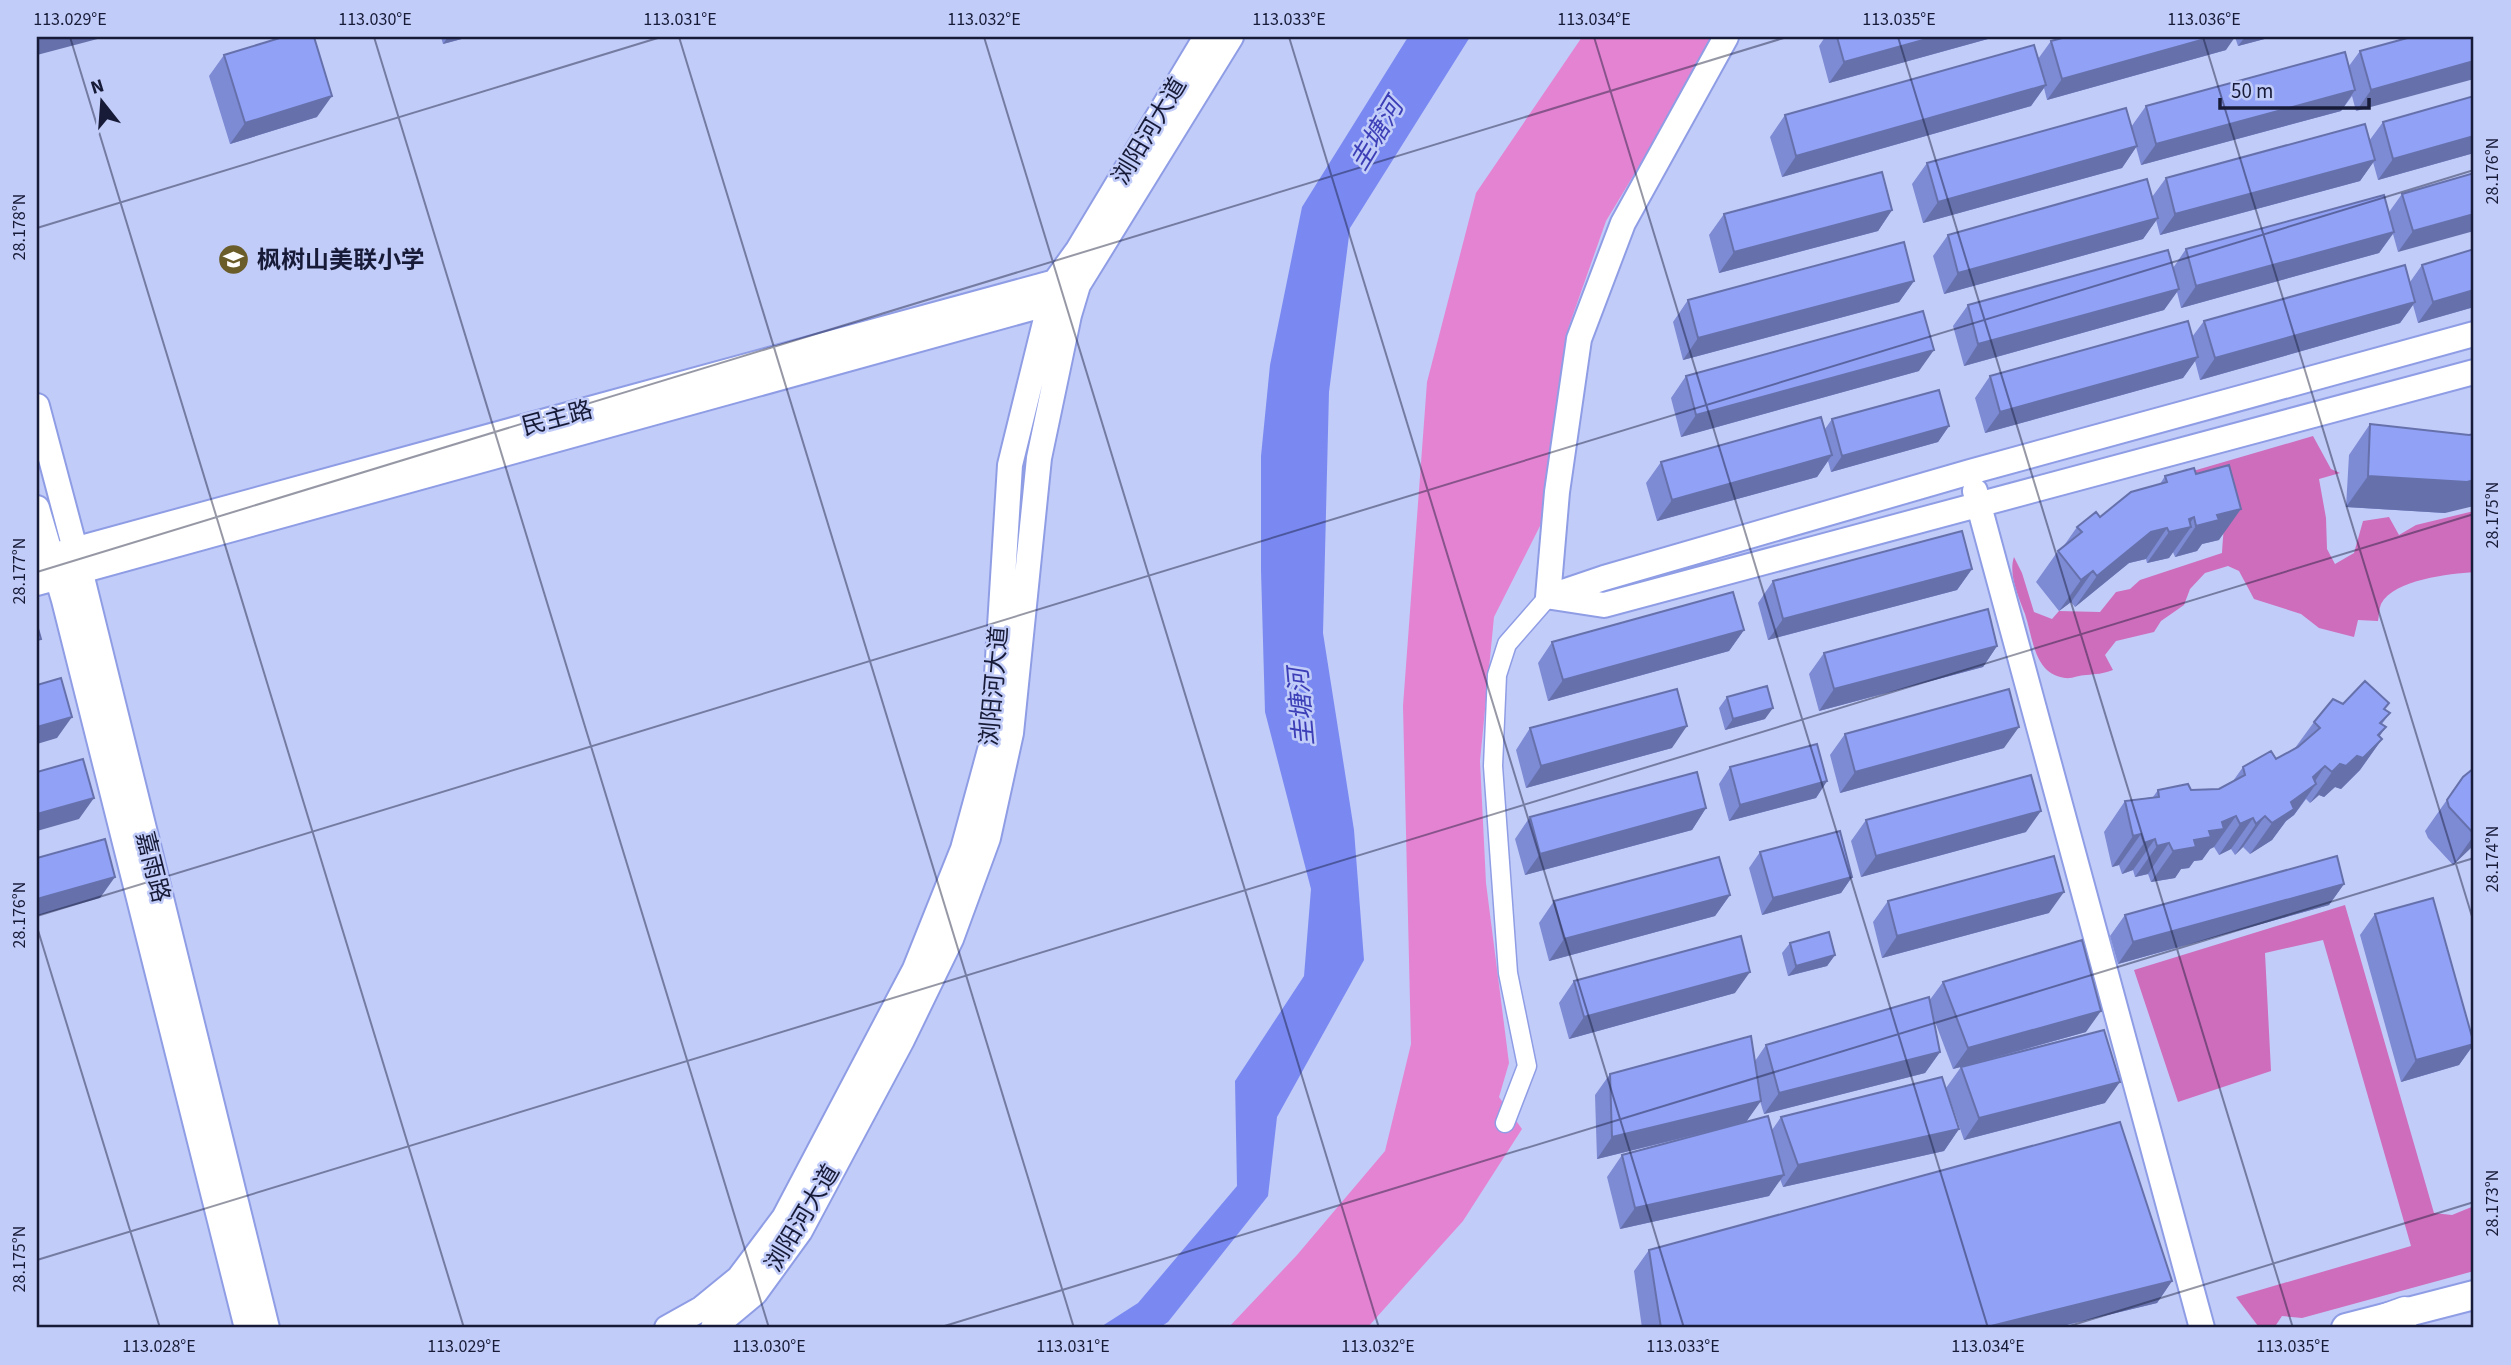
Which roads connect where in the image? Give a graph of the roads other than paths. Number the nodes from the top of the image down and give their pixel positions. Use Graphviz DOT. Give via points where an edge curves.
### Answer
graph roads {
  1 [pos="1206,37"];
  2 [pos="1231,37"];
  3 [pos="1726,37"];
  4 [pos="1063,296"];
  5 [pos="2474,334"];
  6 [pos="2474,372"];
  7 [pos="37,406"];
  8 [pos="1970,472"];
  9 [pos="1978,505"];
  10 [pos="37,508"];
  11 [pos="78,559"];
  12 [pos="45,569"];
  13 [pos="1548,597"];
  14 [pos="1505,1123"];
  15 [pos="2474,1295"];
  16 [pos="2405,1313"];
  17 [pos="247,1328"];
  18 [pos="267,1328"];
  19 [pos="667,1328"];
  20 [pos="713,1328"];
  21 [pos="2202,1328"];
  22 [pos="2346,1328"];
  23 [pos="2364,1328"];
  1 -- 4 [label="main road, 浏阳河大道" via="1079,250"];
  2 -- 4 [label="main road, 浏阳河大道"];
  3 -- 13 [label="main road" via="1623,223 1579,339 1557,492"];
  4 -- 11 [label="main road, 民主路"];
  4 -- 19 [label="main road, 浏阳河大道" via="1010,464 992,739 963,849 915,969 784,1218 739,1278 701,1309"];
  4 -- 20 [label="main road, 浏阳河大道" via="1010,733 988,838 951,939 800,1231 755,1293"];
  5 -- 8 [label="main road"];
  6 -- 9 [label="main road"];
  7 -- 11 [label="main road, 嘉雨路"];
  8 -- 9 [label="main road"];
  8 -- 13 [label="main road"];
  9 -- 13 [label="main road" via="1604,605"];
  9 -- 21 [label="main road"];
  10 -- 12 [label="main road, 嘉雨路"];
  11 -- 12 [label="main road, 民主路"];
  11 -- 18 [label="main road, 嘉雨路"];
  12 -- 17 [label="main road, 嘉雨路" via="149,931"];
  13 -- 14 [label="street" via="1507,644 1497,675 1493,766 1508,973 1527,1066"];
  15 -- 16 [label="main road"];
  16 -- 22 [label="main road"];
  16 -- 23 [label="highway"];
}
